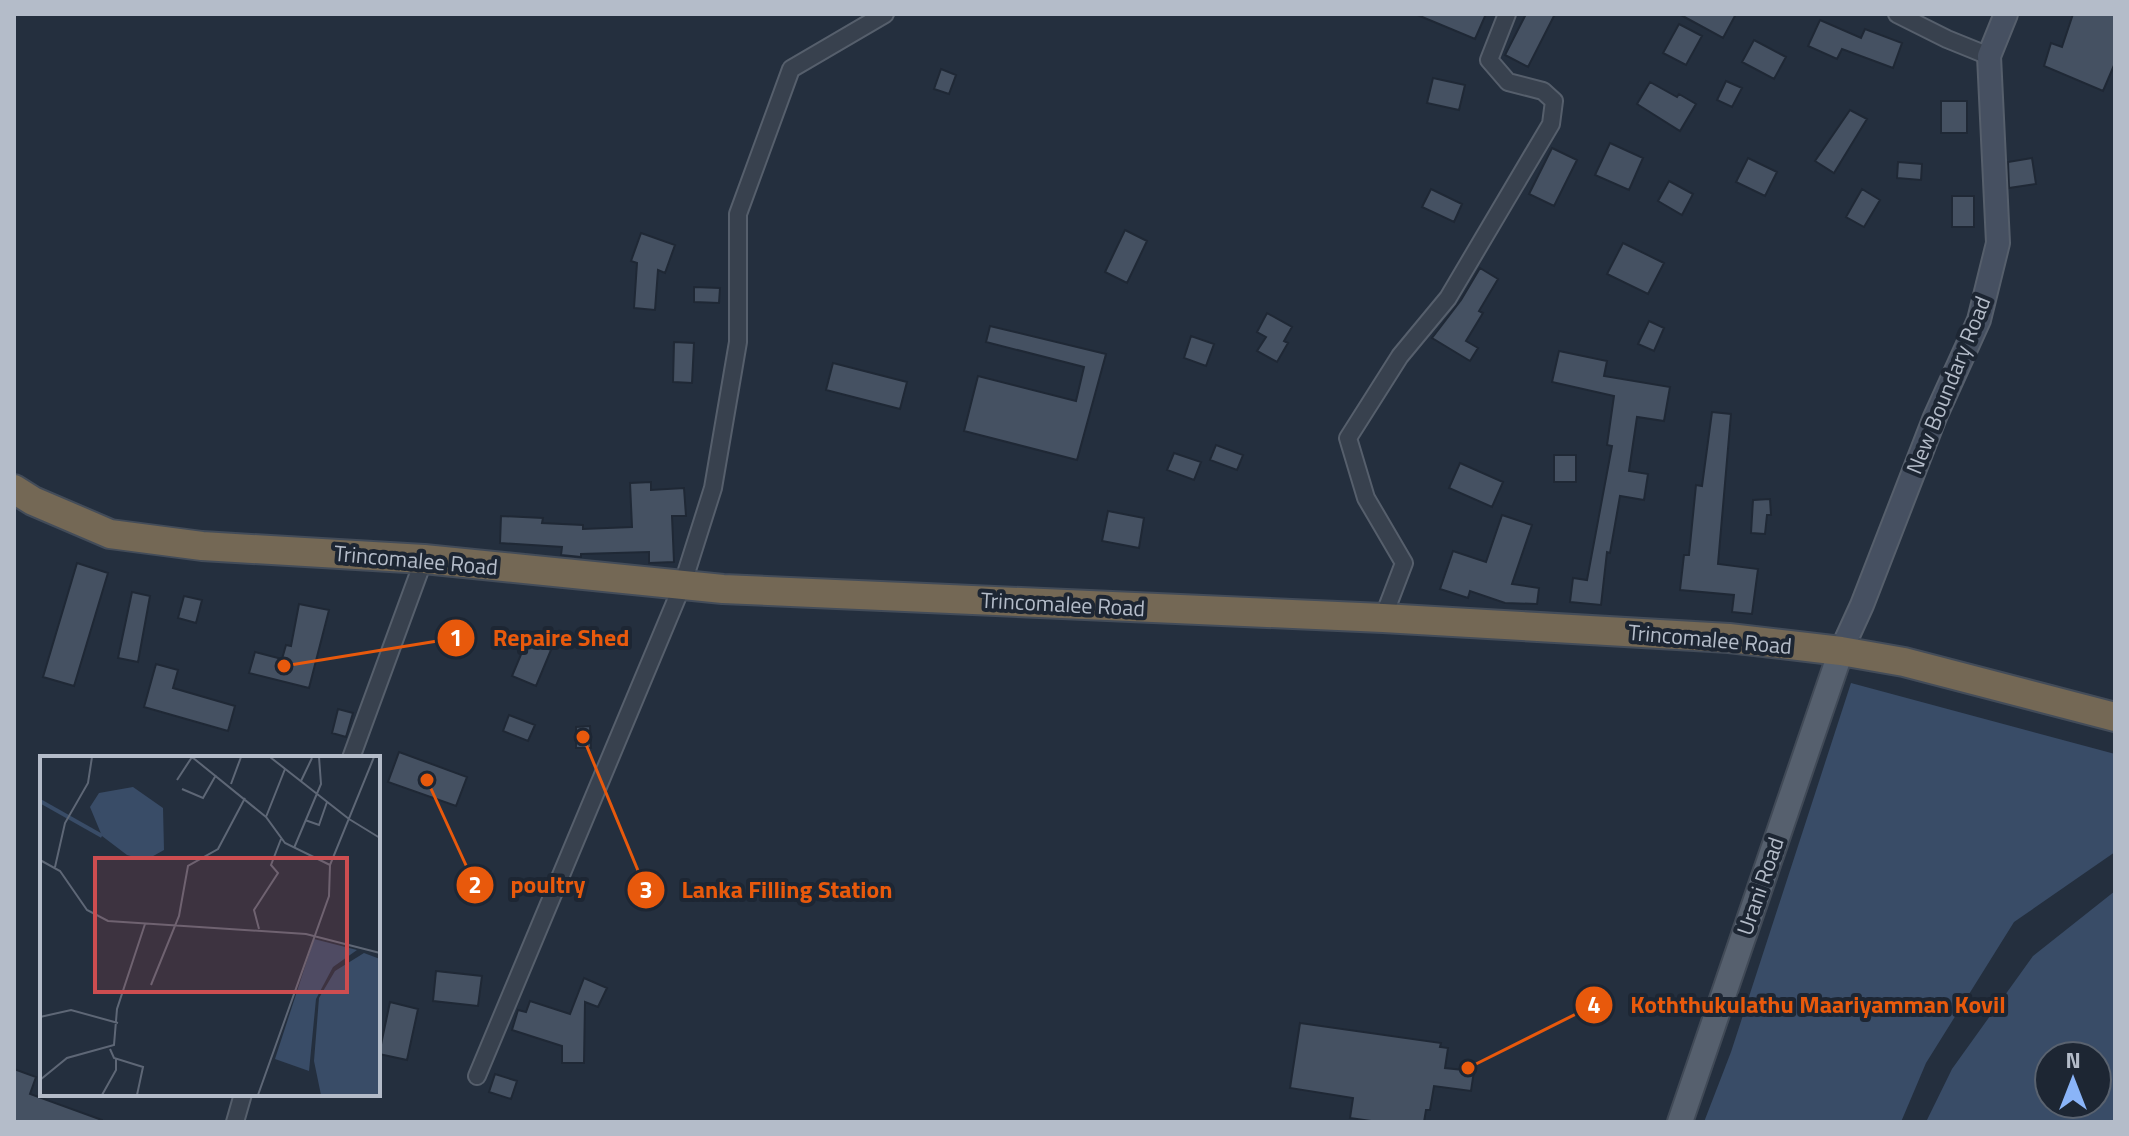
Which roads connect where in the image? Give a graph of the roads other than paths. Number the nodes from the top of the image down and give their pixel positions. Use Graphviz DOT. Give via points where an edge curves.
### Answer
graph roads {
  1 [pos="885,14"];
  2 [pos="1507,14"];
  3 [pos="1897,14"];
  4 [pos="2006,14"];
  5 [pos="1989,56"];
  6 [pos="14,489"];
  7 [pos="424,559"];
  8 [pos="682,586"];
  9 [pos="1383,618"];
  10 [pos="1841,651"];
  11 [pos="2115,717"];
  12 [pos="352,756"];
  13 [pos="477,1076"];
  14 [pos="242,1096"];
  15 [pos="235,1122"];
  16 [pos="1680,1122"];
  1 -- 8 [label="street" via="791,69 738,214 738,342 713,488"];
  2 -- 9 [label="street" via="1489,60 1508,82 1543,91 1554,101 1551,124 1448,298 1400,356 1348,438 1366,498 1404,563"];
  3 -- 5 [label="street"];
  4 -- 5 [label="main road, New Boundary Road"];
  5 -- 10 [label="main road, New Boundary Road" via="1998,243 1979,320"];
  6 -- 7 [label="highway, Trincomalee Road" via="110,534 202,546"];
  7 -- 8 [label="highway, Trincomalee Road"];
  7 -- 12 [label="street"];
  8 -- 9 [label="highway, Trincomalee Road"];
  8 -- 13 [label="street"];
  9 -- 10 [label="highway, Trincomalee Road" via="1661,632"];
  10 -- 11 [label="highway, Trincomalee Road" via="1904,662"];
  10 -- 16 [label="main road, Urani Road"];
  14 -- 15 [label="street"];
}
